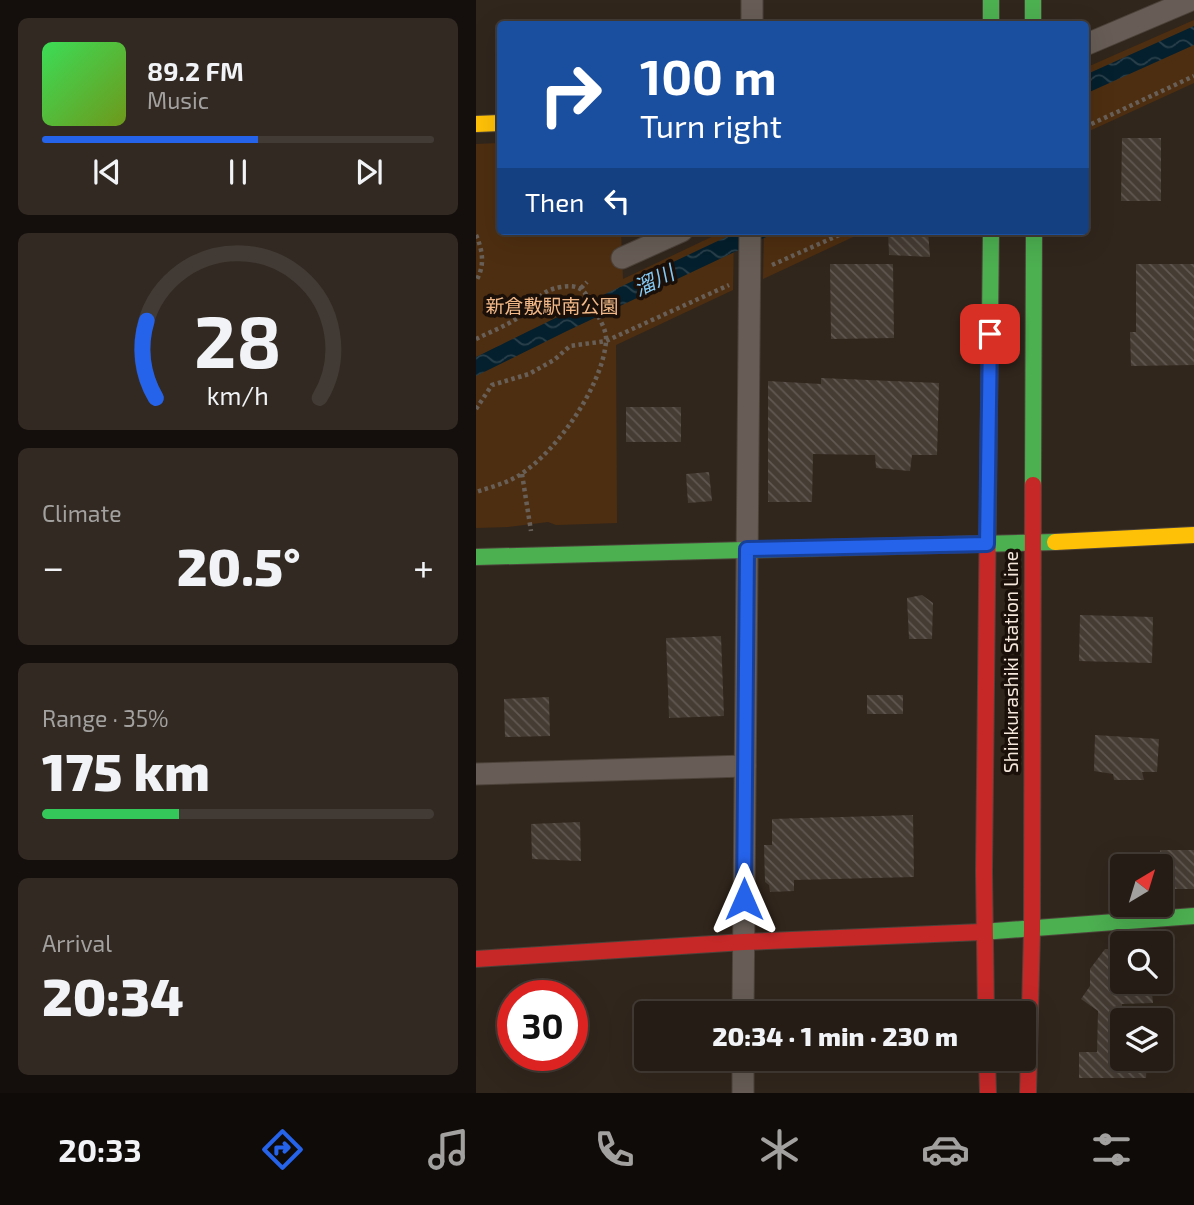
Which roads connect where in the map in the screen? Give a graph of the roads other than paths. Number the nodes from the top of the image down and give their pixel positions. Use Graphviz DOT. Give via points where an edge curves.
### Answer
graph roads {
  1 [pos="752,0"];
  2 [pos="991,0"];
  3 [pos="1033,0"];
  4 [pos="1191,0"];
  5 [pos="751,21"];
  6 [pos="991,21"];
  7 [pos="1033,21"];
  8 [pos="1089,43"];
  9 [pos="497,123"];
  10 [pos="476,124"];
  11 [pos="673,235"];
  12 [pos="750,235"];
  13 [pos="991,235"];
  14 [pos="1034,235"];
  15 [pos="622,258"];
  16 [pos="1194,535"];
  17 [pos="1033,543"];
  18 [pos="987,544"];
  19 [pos="747,549"];
  20 [pos="476,557"];
  21 [pos="745,766"];
  22 [pos="476,774"];
  23 [pos="1194,916"];
  24 [pos="1032,930"];
  25 [pos="984,932"];
  26 [pos="744,942"];
  27 [pos="476,959"];
  28 [pos="743,1001"];
  29 [pos="986,1001"];
  30 [pos="743,1071"];
  31 [pos="987,1071"];
  32 [pos="743,1093"];
  33 [pos="988,1093"];
  34 [pos="1028,1093"];
  1 -- 5 [label="street"];
  2 -- 6 [label="main road"];
  3 -- 7 [label="main road"];
  4 -- 8 [label="street"];
  9 -- 10 [label="main road"];
  11 -- 15 [label="street"];
  12 -- 19 [label="street"];
  13 -- 18 [label="main road, Shinkurashiki Station Line"];
  14 -- 17 [label="main road, Shinkurashiki Station Line"];
  16 -- 17 [label="main road"];
  17 -- 18 [label="main road"];
  17 -- 24 [label="main road, Shinkurashiki Station Line"];
  18 -- 19 [label="main road"];
  18 -- 25 [label="main road, Shinkurashiki Station Line"];
  19 -- 20 [label="main road"];
  19 -- 21 [label="street"];
  21 -- 22 [label="street"];
  21 -- 26 [label="street"];
  23 -- 24 [label="main road"];
  24 -- 25 [label="main road"];
  24 -- 34 [label="main road, Shinkurashiki Station Line"];
  25 -- 26 [label="main road"];
  25 -- 29 [label="main road, Shinkurashiki Station Line"];
  26 -- 27 [label="main road"];
  26 -- 28 [label="street"];
  30 -- 32 [label="street"];
  31 -- 33 [label="main road"];
}
